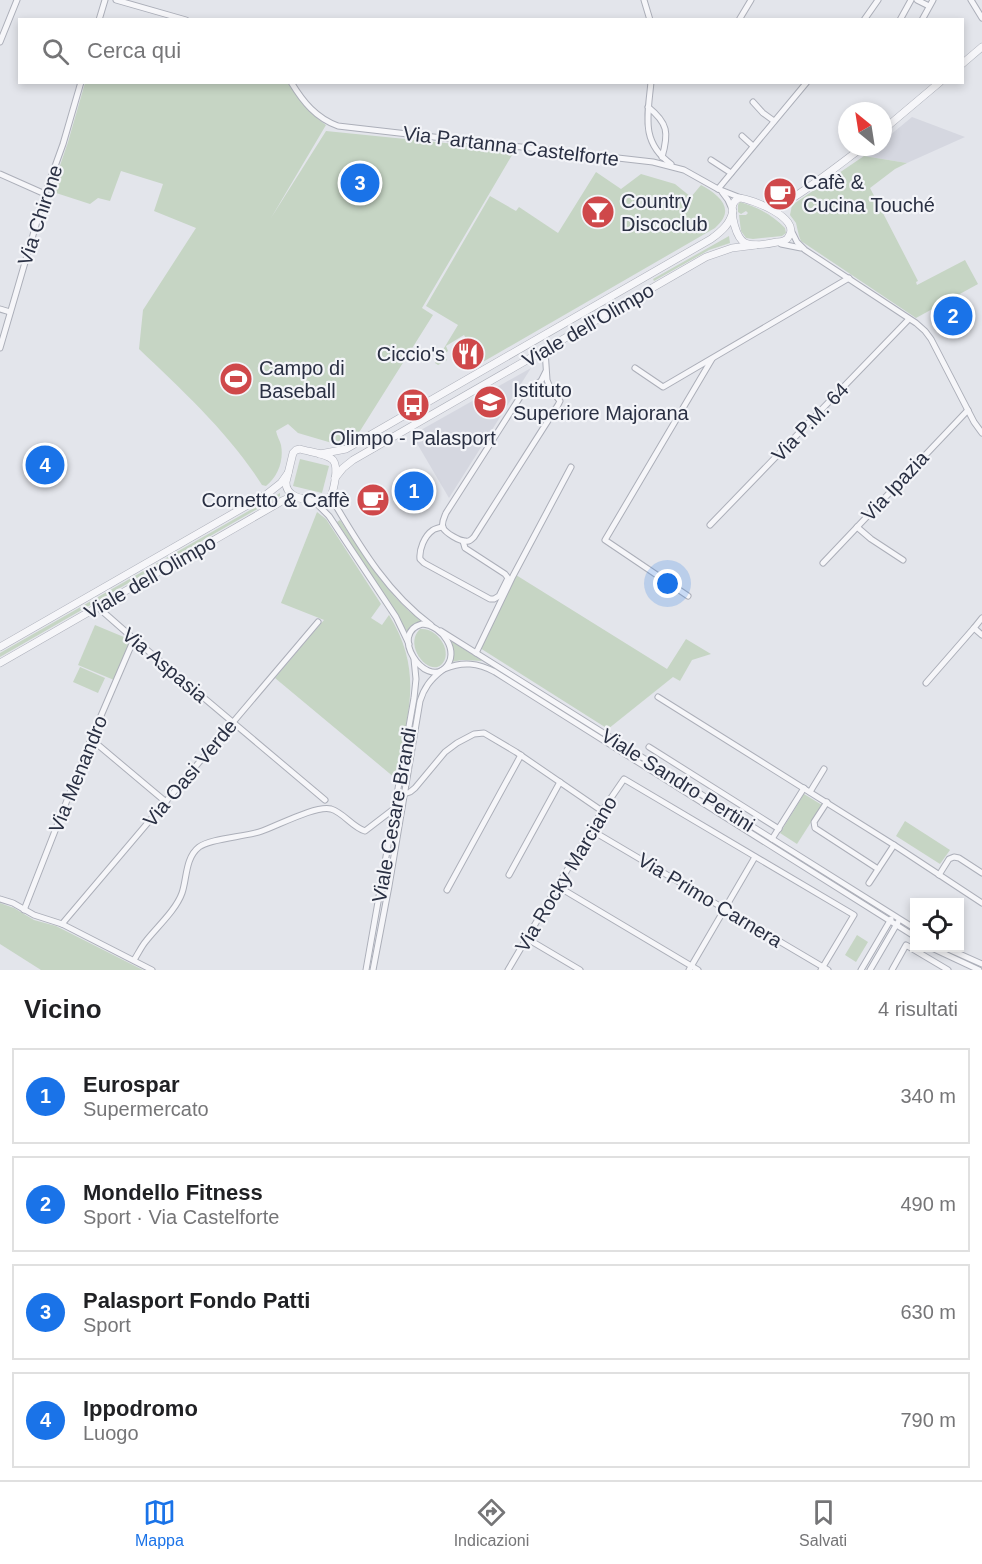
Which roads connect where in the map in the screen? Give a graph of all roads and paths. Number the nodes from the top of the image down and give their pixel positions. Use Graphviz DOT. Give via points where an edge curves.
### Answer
graph roads {
  1 [pos="17,0"];
  2 [pos="105,0"];
  3 [pos="116,0"];
  4 [pos="751,0"];
  5 [pos="878,0"];
  6 [pos="911,0"];
  7 [pos="917,0"];
  8 [pos="646,1"];
  9 [pos="972,1"];
  10 [pos="931,3"];
  11 [pos="100,18"];
  12 [pos="179,18"];
  13 [pos="650,18"];
  14 [pos="740,18"];
  15 [pos="865,18"];
  16 [pos="901,18"];
  17 [pos="923,18"];
  18 [pos="982,18"];
  19 [pos="0,42"];
  20 [pos="982,47"];
  21 [pos="964,63"];
  22 [pos="80,84"];
  23 [pos="292,84"];
  24 [pos="651,84"];
  25 [pos="803,84"];
  26 [pos="938,84"];
  27 [pos="753,102"];
  28 [pos="648,107"];
  29 [pos="774,122"];
  30 [pos="892,122"];
  31 [pos="742,136"];
  32 [pos="753,146"];
  33 [pos="850,156"];
  34 [pos="662,157"];
  35 [pos="711,160"];
  36 [pos="677,168"];
  37 [pos="731,173"];
  38 [pos="0,174"];
  39 [pos="718,189"];
  40 [pos="45,194"];
  41 [pos="798,195"];
  42 [pos="743,198"];
  43 [pos="769,208"];
  44 [pos="733,211"];
  45 [pos="787,221"];
  46 [pos="791,231"];
  47 [pos="772,243"];
  48 [pos="756,244"];
  49 [pos="805,250"];
  50 [pos="849,279"];
  51 [pos="0,309"];
  52 [pos="10,312"];
  53 [pos="909,319"];
  54 [pos="0,348"];
  55 [pos="545,350"];
  56 [pos="712,358"];
  57 [pos="635,368"];
  58 [pos="546,371"];
  59 [pos="968,410"];
  60 [pos="982,433"];
  61 [pos="320,454"];
  62 [pos="571,467"];
  63 [pos="288,473"];
  64 [pos="335,478"];
  65 [pos="333,489"];
  66 [pos="301,498"];
  67 [pos="310,500"];
  68 [pos="710,525"];
  69 [pos="443,527"];
  70 [pos="857,527"];
  71 [pos="463,542"];
  72 [pos="903,560"];
  73 [pos="823,563"];
  74 [pos="688,596"];
  75 [pos="99,606"];
  76 [pos="982,618"];
  77 [pos="318,622"];
  78 [pos="431,625"];
  79 [pos="974,628"];
  80 [pos="441,631"];
  81 [pos="982,635"];
  82 [pos="134,639"];
  83 [pos="409,644"];
  84 [pos="0,647"];
  85 [pos="476,653"];
  86 [pos="414,659"];
  87 [pos="0,663"];
  88 [pos="443,670"];
  89 [pos="926,683"];
  90 [pos="658,697"];
  91 [pos="233,722"];
  92 [pos="91,739"];
  93 [pos="649,747"];
  94 [pos="521,755"];
  95 [pos="824,770"];
  96 [pos="560,782"];
  97 [pos="807,790"];
  98 [pos="404,794"];
  99 [pos="325,800"];
  100 [pos="166,802"];
  101 [pos="827,802"];
  102 [pos="395,808"];
  103 [pos="602,811"];
  104 [pos="779,829"];
  105 [pos="591,830"];
  106 [pos="772,839"];
  107 [pos="894,845"];
  108 [pos="755,857"];
  109 [pos="878,869"];
  110 [pos="982,873"];
  111 [pos="509,875"];
  112 [pos="939,875"];
  113 [pos="869,883"];
  114 [pos="557,886"];
  115 [pos="447,890"];
  116 [pos="0,899"];
  117 [pos="982,903"];
  118 [pos="724,909"];
  119 [pos="24,910"];
  120 [pos="892,918"];
  121 [pos="898,922"];
  122 [pos="62,924"];
  123 [pos="910,926"];
  124 [pos="910,932"];
  125 [pos="526,938"];
  126 [pos="942,952"];
  127 [pos="955,952"];
  128 [pos="134,960"];
  129 [pos="982,964"];
  130 [pos="690,968"];
  131 [pos="824,969"];
  132 [pos="152,970"];
  133 [pos="366,970"];
  134 [pos="373,970"];
  135 [pos="508,970"];
  136 [pos="580,970"];
  137 [pos="698,970"];
  138 [pos="861,970"];
  139 [pos="870,970"];
  140 [pos="892,970"];
  141 [pos="948,970"];
  142 [pos="980,970"];
  1 -- 19 [label="street"];
  2 -- 11 [label="street"];
  3 -- 12 [label="street"];
  4 -- 14 [label="street"];
  5 -- 15 [label="street"];
  6 -- 16 [label="street"];
  7 -- 10 [label="street"];
  8 -- 13 [label="street"];
  9 -- 18 [label="street"];
  10 -- 17 [label="street"];
  20 -- 21 [label="street"];
  22 -- 40 [label="street, Via Chirone"];
  23 -- 36 [label="street, Via Partanna Castelforte" via="314,112 338,126 646,161"];
  24 -- 28 [label="street"];
  25 -- 29 [label="street"];
  26 -- 30 [label="street"];
  27 -- 29 [label="street"];
  28 -- 34 [label="street" via="647,129"];
  28 -- 34 [label="street" via="665,127 667,138"];
  29 -- 32 [label="street"];
  31 -- 32 [label="street"];
  32 -- 37 [label="street"];
  33 -- 41 [label="street"];
  34 -- 36 [label="street"];
  35 -- 37 [label="street"];
  36 -- 39 [label="street, Via Partanna Castelforte"];
  37 -- 39 [label="street"];
  38 -- 40 [label="street"];
  39 -- 42 [label="street, Via Partanna Castelforte"];
  39 -- 44 [label="street"];
  40 -- 52 [label="street, Via Chirone"];
  41 -- 43 [label="street" via="777,208"];
  41 -- 45 [label="street" via="786,209"];
  42 -- 43 [label="street"];
  42 -- 44 [label="street, Viale dell'Olimpo" via="735,201"];
  43 -- 45 [label="street"];
  44 -- 48 [label="street" via="740,239"];
  44 -- 61 [label="street, Viale dell'Olimpo" via="726,227 711,239 346,449"];
  45 -- 46 [label="street"];
  46 -- 47 [label="street" via="785,240"];
  46 -- 49 [label="street"];
  47 -- 48 [label="street, Viale dell'Olimpo"];
  47 -- 49 [label="street"];
  48 -- 55 [label="street, Viale dell'Olimpo" via="713,254"];
  49 -- 50 [label="street"];
  50 -- 53 [label="street"];
  50 -- 56 [label="street"];
  51 -- 52 [label="street"];
  52 -- 54 [label="street, Via Chirone"];
  53 -- 59 [label="street" via="931,339"];
  53 -- 68 [label="street, Via P.M. 64"];
  55 -- 58 [label="street"];
  55 -- 64 [label="street, Viale dell'Olimpo" via="349,462"];
  56 -- 57 [label="street" via="663,387"];
  56 -- 74 [label="street" via="605,540"];
  58 -- 69 [label="street" via="541,381 522,394 446,513"];
  58 -- 71 [label="street" via="551,390 560,401 474,537"];
  59 -- 60 [label="street"];
  59 -- 70 [label="street, Via Ipazia"];
  61 -- 63 [label="street" via="296,450"];
  61 -- 64 [label="street" via="335,462"];
  62 -- 85 [label="street"];
  63 -- 66 [label="street" via="287,491"];
  63 -- 84 [label="street, Viale dell'Olimpo" via="267,494"];
  64 -- 65 [label="street"];
  65 -- 67 [label="street" via="326,502"];
  65 -- 78 [label="street" via="336,506 381,576"];
  66 -- 67 [label="street"];
  66 -- 75 [label="street, Viale dell'Olimpo" via="282,501"];
  67 -- 83 [label="street" via="329,516 396,617"];
  69 -- 71 [label="street"];
  69 -- 71 [label="street" via="431,532 419,552 420,559 494,599 508,578 506,574 465,548"];
  70 -- 72 [label="street"];
  70 -- 73 [label="street, Via Ipazia"];
  75 -- 82 [label="street, Via Aspasia"];
  75 -- 87 [label="street, Viale dell'Olimpo"];
  76 -- 79 [label="street"];
  77 -- 91 [label="street, Via Oasi Verde"];
  78 -- 80 [label="street"];
  78 -- 83 [label="street" via="414,628"];
  79 -- 81 [label="street"];
  79 -- 89 [label="street"];
  80 -- 85 [label="street, Viale Sandro Pertini"];
  80 -- 88 [label="street" via="450,648 450,659"];
  82 -- 91 [label="street, Via Aspasia"];
  82 -- 92 [label="street, Via Menandro"];
  83 -- 86 [label="street"];
  85 -- 106 [label="street, Viale Sandro Pertini"];
  86 -- 88 [label="street" via="428,670"];
  86 -- 102 [label="street, Viale Cesare Brandi" via="414,698"];
  88 -- 98 [label="street, Viale Cesare Brandi" via="422,694"];
  88 -- 120 [label="street, Viale Sandro Pertini" via="466,663 495,672"];
  90 -- 97 [label="street"];
  91 -- 99 [label="street, Via Aspasia"];
  91 -- 100 [label="street, Via Oasi Verde"];
  92 -- 100 [label="street"];
  92 -- 119 [label="street, Via Menandro"];
  93 -- 104 [label="street"];
  94 -- 96 [label="street"];
  94 -- 98 [label="street" via="484,733 474,734 445,752 415,788"];
  94 -- 115 [label="street"];
  95 -- 97 [label="street"];
  96 -- 103 [label="street"];
  96 -- 111 [label="street"];
  97 -- 101 [label="street"];
  97 -- 104 [label="street"];
  98 -- 102 [label="street"];
  98 -- 134 [label="street, Viale Cesare Brandi"];
  100 -- 122 [label="street, Via Oasi Verde"];
  101 -- 107 [label="street"];
  101 -- 109 [label="street" via="814,828"];
  102 -- 128 [label="street" via="365,831 330,808 198,847 188,863 182,894"];
  102 -- 133 [label="street, Viale Cesare Brandi"];
  103 -- 105 [label="street, Via Rocky Marciano"];
  103 -- 108 [label="street, Via Rocky Marciano" via="624,778"];
  104 -- 106 [label="street"];
  105 -- 114 [label="street, Via Rocky Marciano"];
  105 -- 118 [label="street, Via Primo Carnera"];
  106 -- 120 [label="street, Viale Sandro Pertini"];
  107 -- 109 [label="street"];
  107 -- 112 [label="street"];
  108 -- 118 [label="street"];
  108 -- 131 [label="street" via="854,915"];
  109 -- 113 [label="street"];
  110 -- 112 [label="street" via="954,857"];
  112 -- 117 [label="street"];
  114 -- 125 [label="street, Via Rocky Marciano"];
  114 -- 130 [label="street"];
  116 -- 119 [label="street"];
  118 -- 130 [label="street"];
  118 -- 131 [label="street, Via Primo Carnera"];
  119 -- 122 [label="street"];
  120 -- 121 [label="street, Viale Sandro Pertini"];
  120 -- 138 [label="street"];
  121 -- 123 [label="street, Viale Sandro Pertini"];
  121 -- 124 [label="street, Viale Sandro Pertini"];
  121 -- 139 [label="street"];
  122 -- 128 [label="street"];
  125 -- 135 [label="street, Via Rocky Marciano"];
  125 -- 136 [label="street"];
  126 -- 142 [label="street"];
  127 -- 129 [label="street"];
  128 -- 132 [label="street"];
  130 -- 137 [label="street"];
  140 -- 141 [label="street" via="906,945"];
}
